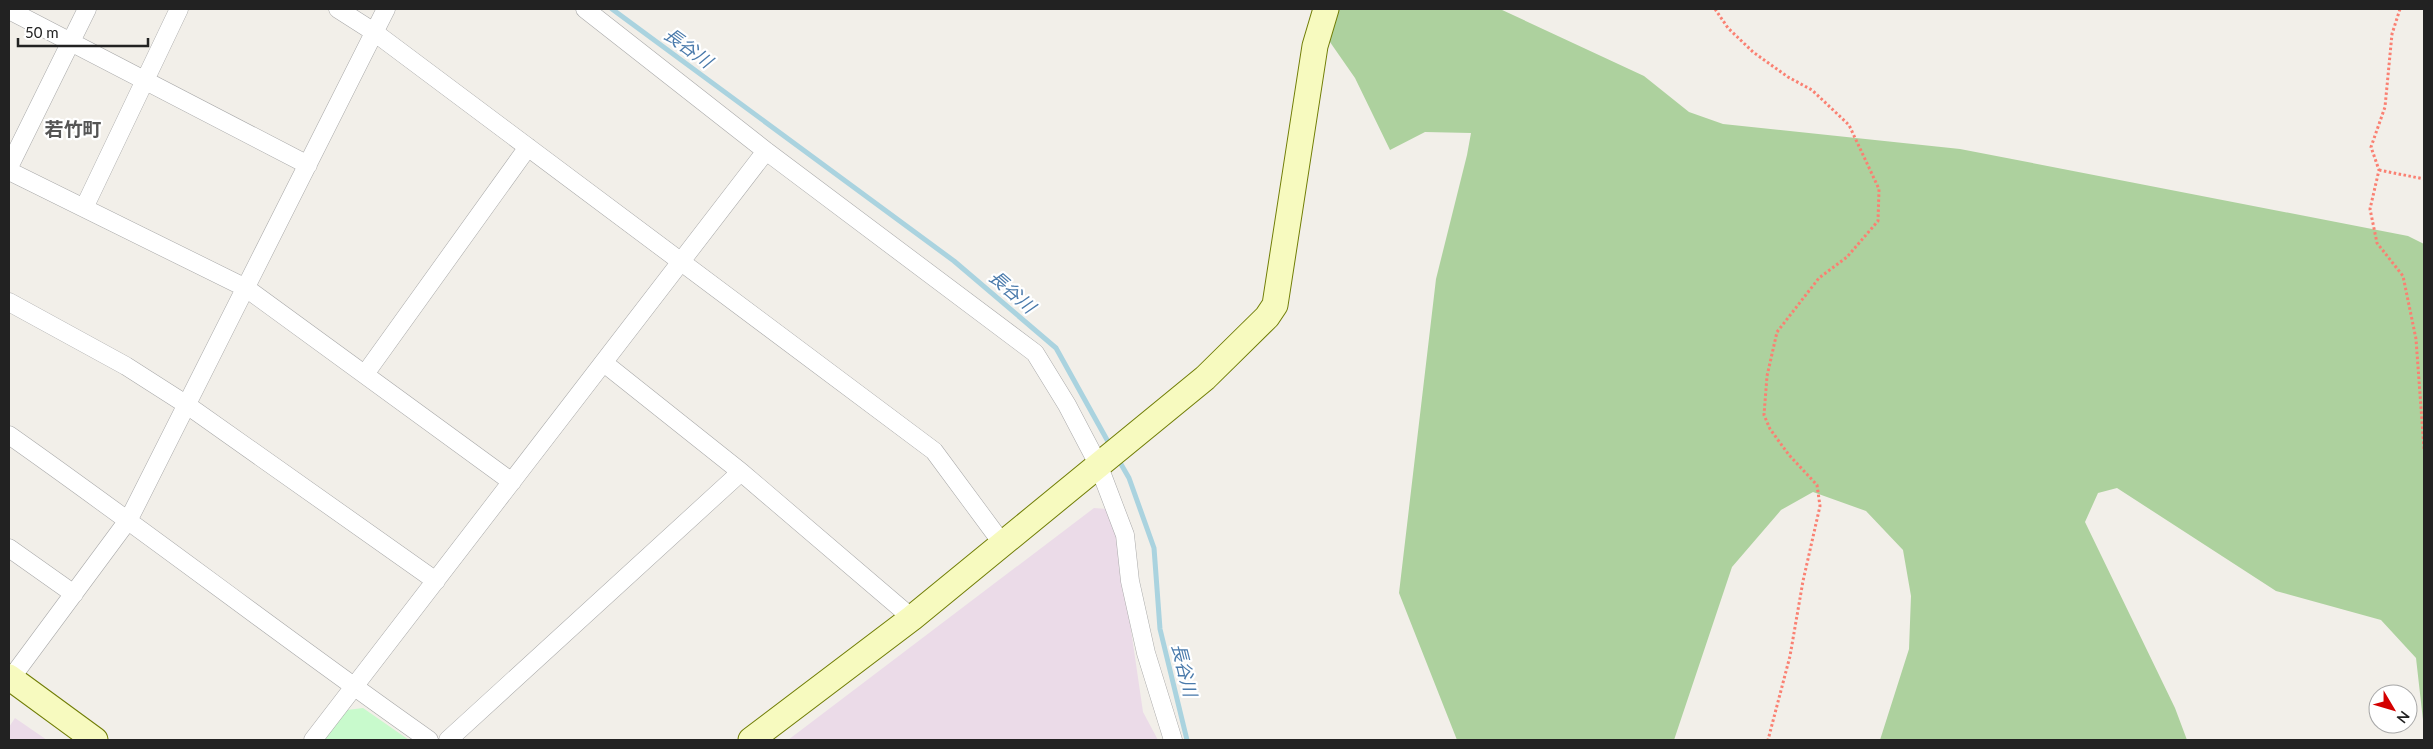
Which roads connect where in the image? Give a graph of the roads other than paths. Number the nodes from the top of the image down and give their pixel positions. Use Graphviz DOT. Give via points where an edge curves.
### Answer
graph roads {
  1 [pos="87,9"];
  2 [pos="179,9"];
  3 [pos="338,9"];
  4 [pos="386,9"];
  5 [pos="585,9"];
  6 [pos="1326,9"];
  7 [pos="9,10"];
  8 [pos="374,32"];
  9 [pos="71,42"];
  10 [pos="144,80"];
  11 [pos="528,147"];
  12 [pos="766,151"];
  13 [pos="308,165"];
  14 [pos="9,169"];
  15 [pos="84,208"];
  16 [pos="682,262"];
  17 [pos="246,288"];
  18 [pos="9,302"];
  19 [pos="604,363"];
  20 [pos="365,374"];
  21 [pos="187,405"];
  22 [pos="9,435"];
  23 [pos="1098,464"];
  24 [pos="741,472"];
  25 [pos="512,482"];
  26 [pos="129,519"];
  27 [pos="1002,543"];
  28 [pos="9,548"];
  29 [pos="436,581"];
  30 [pos="74,594"];
  31 [pos="912,618"];
  32 [pos="9,679"];
  33 [pos="354,688"];
  34 [pos="94,740"];
  35 [pos="314,740"];
  36 [pos="430,740"];
  37 [pos="448,740"];
  38 [pos="751,740"];
  39 [pos="1173,740"];
  1 -- 9 [label="street"];
  2 -- 10 [label="street"];
  3 -- 8 [label="street"];
  4 -- 8 [label="street"];
  5 -- 12 [label="street"];
  6 -- 23 [label="street" via="1315,46 1275,305 1267,317 1205,378"];
  7 -- 9 [label="street"];
  8 -- 11 [label="street"];
  8 -- 13 [label="street"];
  9 -- 10 [label="street"];
  9 -- 14 [label="street"];
  10 -- 13 [label="street"];
  10 -- 15 [label="street"];
  11 -- 16 [label="street"];
  11 -- 20 [label="street"];
  12 -- 16 [label="street"];
  12 -- 23 [label="street" via="1035,353"];
  13 -- 17 [label="street"];
  14 -- 15 [label="street"];
  15 -- 17 [label="street"];
  16 -- 19 [label="street"];
  16 -- 27 [label="street" via="934,452"];
  17 -- 20 [label="street"];
  17 -- 21 [label="street"];
  18 -- 21 [label="street" via="126,366"];
  19 -- 24 [label="street"];
  19 -- 25 [label="street"];
  20 -- 25 [label="street"];
  21 -- 26 [label="street"];
  21 -- 29 [label="street"];
  22 -- 26 [label="street"];
  23 -- 27 [label="street"];
  23 -- 39 [label="street" via="1125,535 1130,581 1146,652"];
  24 -- 31 [label="street"];
  24 -- 37 [label="street"];
  25 -- 29 [label="street"];
  26 -- 30 [label="street"];
  26 -- 33 [label="street"];
  27 -- 31 [label="street"];
  28 -- 30 [label="street"];
  29 -- 33 [label="street"];
  30 -- 32 [label="street"];
  31 -- 38 [label="street"];
  32 -- 34 [label="street"];
  33 -- 35 [label="street"];
  33 -- 36 [label="street"];
}
